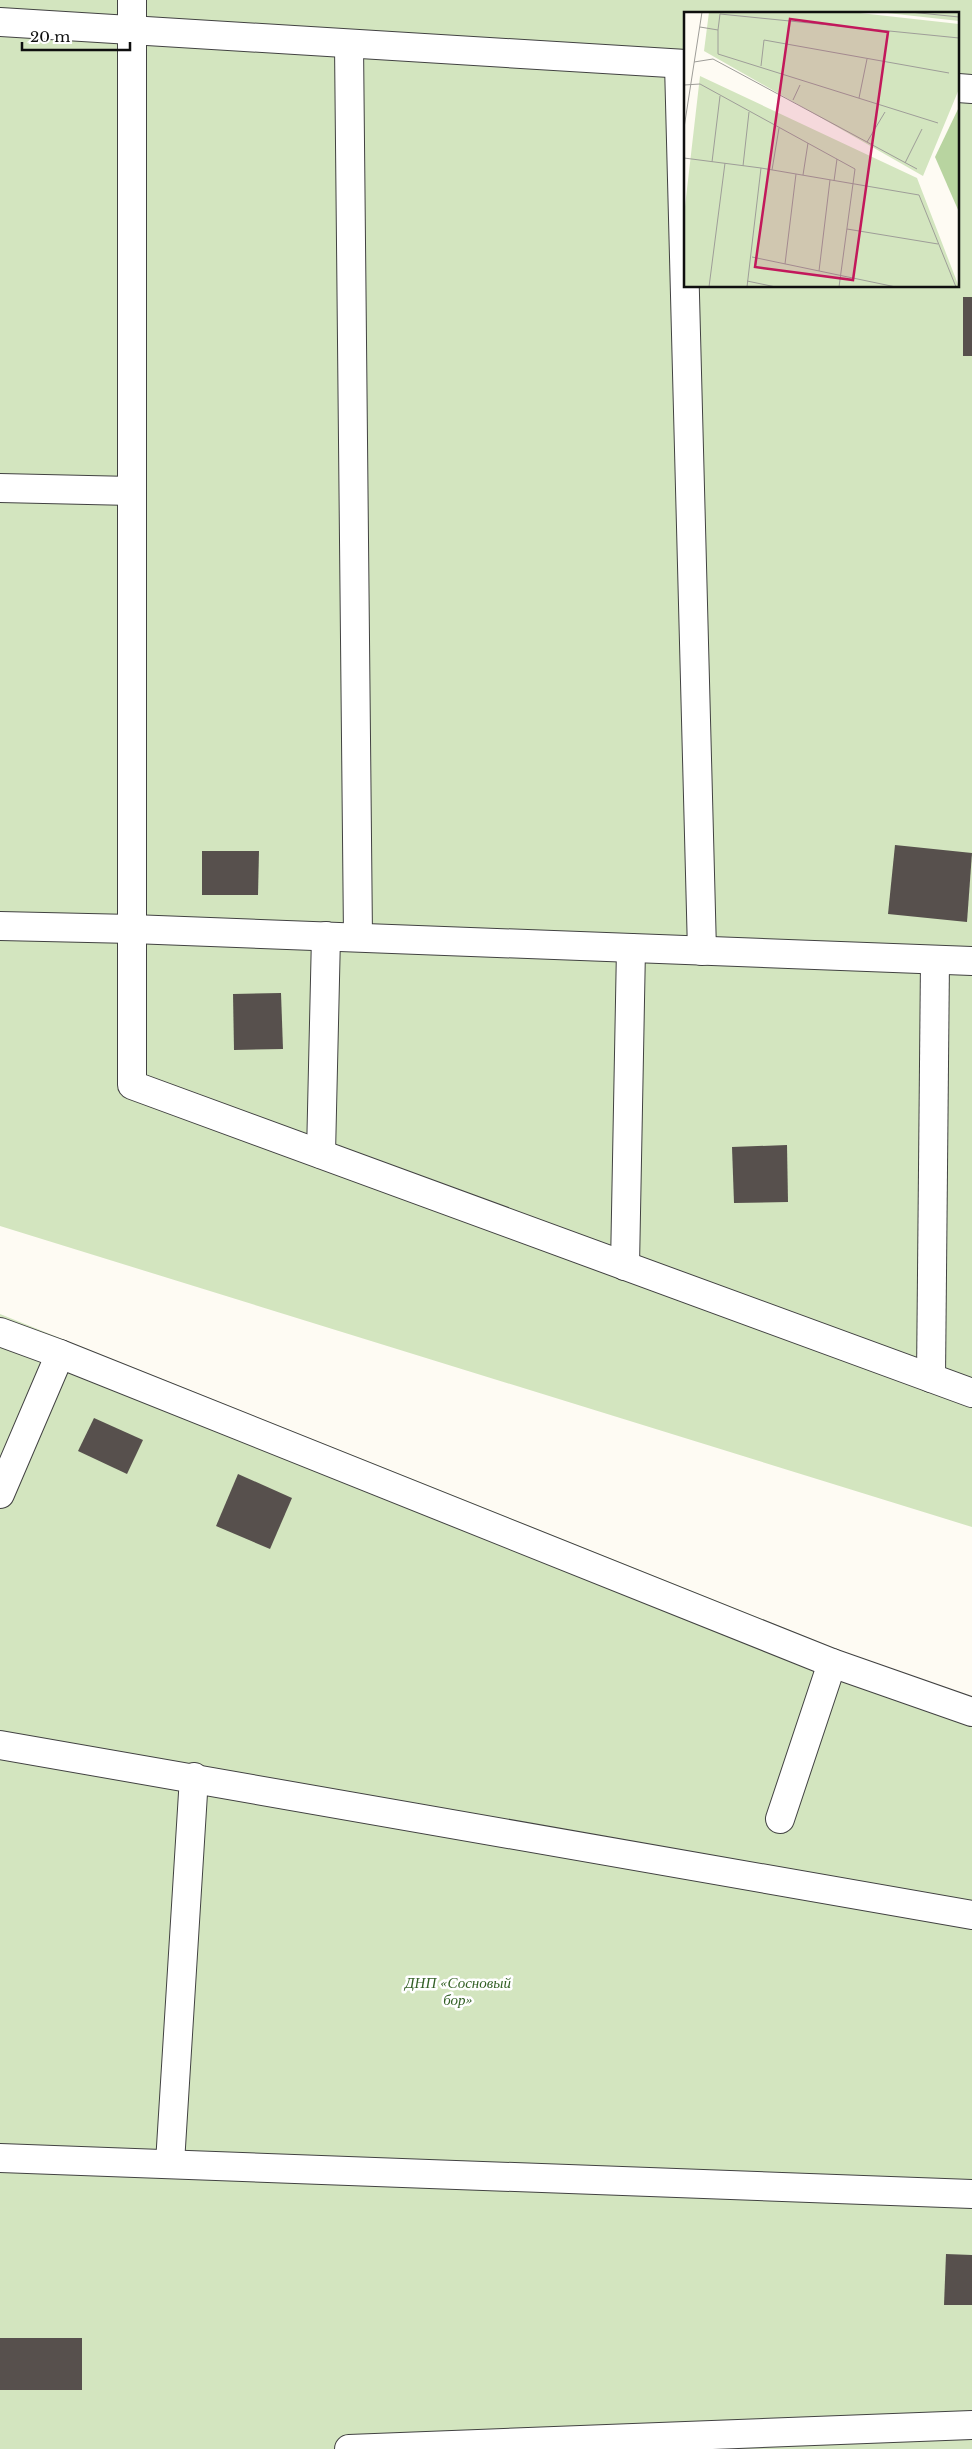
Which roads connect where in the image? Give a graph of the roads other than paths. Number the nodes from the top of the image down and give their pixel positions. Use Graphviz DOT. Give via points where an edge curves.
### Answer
graph roads {
  1 [pos="132,0"];
  2 [pos="0,22"];
  3 [pos="132,30"];
  4 [pos="349,44"];
  5 [pos="683,64"];
  6 [pos="684,111"];
  7 [pos="688,288"];
  8 [pos="0,488"];
  9 [pos="132,491"];
  10 [pos="0,926"];
  11 [pos="132,929"];
  12 [pos="326,936"];
  13 [pos="358,938"];
  14 [pos="631,948"];
  15 [pos="702,951"];
  16 [pos="936,960"];
  17 [pos="972,961"];
  18 [pos="321,1154"];
  19 [pos="625,1266"];
  20 [pos="0,1332"];
  21 [pos="60,1354"];
  22 [pos="931,1378"];
  23 [pos="972,1393"];
  24 [pos="0,1494"];
  25 [pos="832,1663"];
  26 [pos="972,1712"];
  27 [pos="0,1745"];
  28 [pos="194,1777"];
  29 [pos="780,1820"];
  30 [pos="972,1915"];
  31 [pos="0,2158"];
  32 [pos="170,2163"];
  33 [pos="972,2194"];
  34 [pos="972,2424"];
  35 [pos="349,2449"];
  1 -- 3 [label="lane"];
  2 -- 3 [label="lane"];
  3 -- 4 [label="lane"];
  3 -- 9 [label="lane"];
  4 -- 5 [label="lane"];
  4 -- 13 [label="lane"];
  5 -- 6 [label="lane"];
  7 -- 15 [label="lane"];
  8 -- 9 [label="lane"];
  9 -- 11 [label="lane"];
  10 -- 11 [label="lane"];
  11 -- 12 [label="lane"];
  11 -- 18 [label="lane" via="132,1085"];
  12 -- 13 [label="lane"];
  12 -- 18 [label="lane"];
  13 -- 14 [label="lane"];
  14 -- 15 [label="lane"];
  14 -- 19 [label="lane"];
  15 -- 16 [label="lane"];
  16 -- 17 [label="lane"];
  16 -- 22 [label="lane"];
  18 -- 19 [label="lane"];
  19 -- 22 [label="lane"];
  20 -- 21 [label="lane"];
  21 -- 24 [label="lane"];
  21 -- 25 [label="lane"];
  22 -- 23 [label="lane"];
  25 -- 26 [label="lane"];
  25 -- 29 [label="lane"];
  27 -- 28 [label="lane"];
  28 -- 30 [label="lane"];
  28 -- 32 [label="lane"];
  31 -- 32 [label="lane"];
  32 -- 33 [label="lane"];
  34 -- 35 [label="lane"];
}
